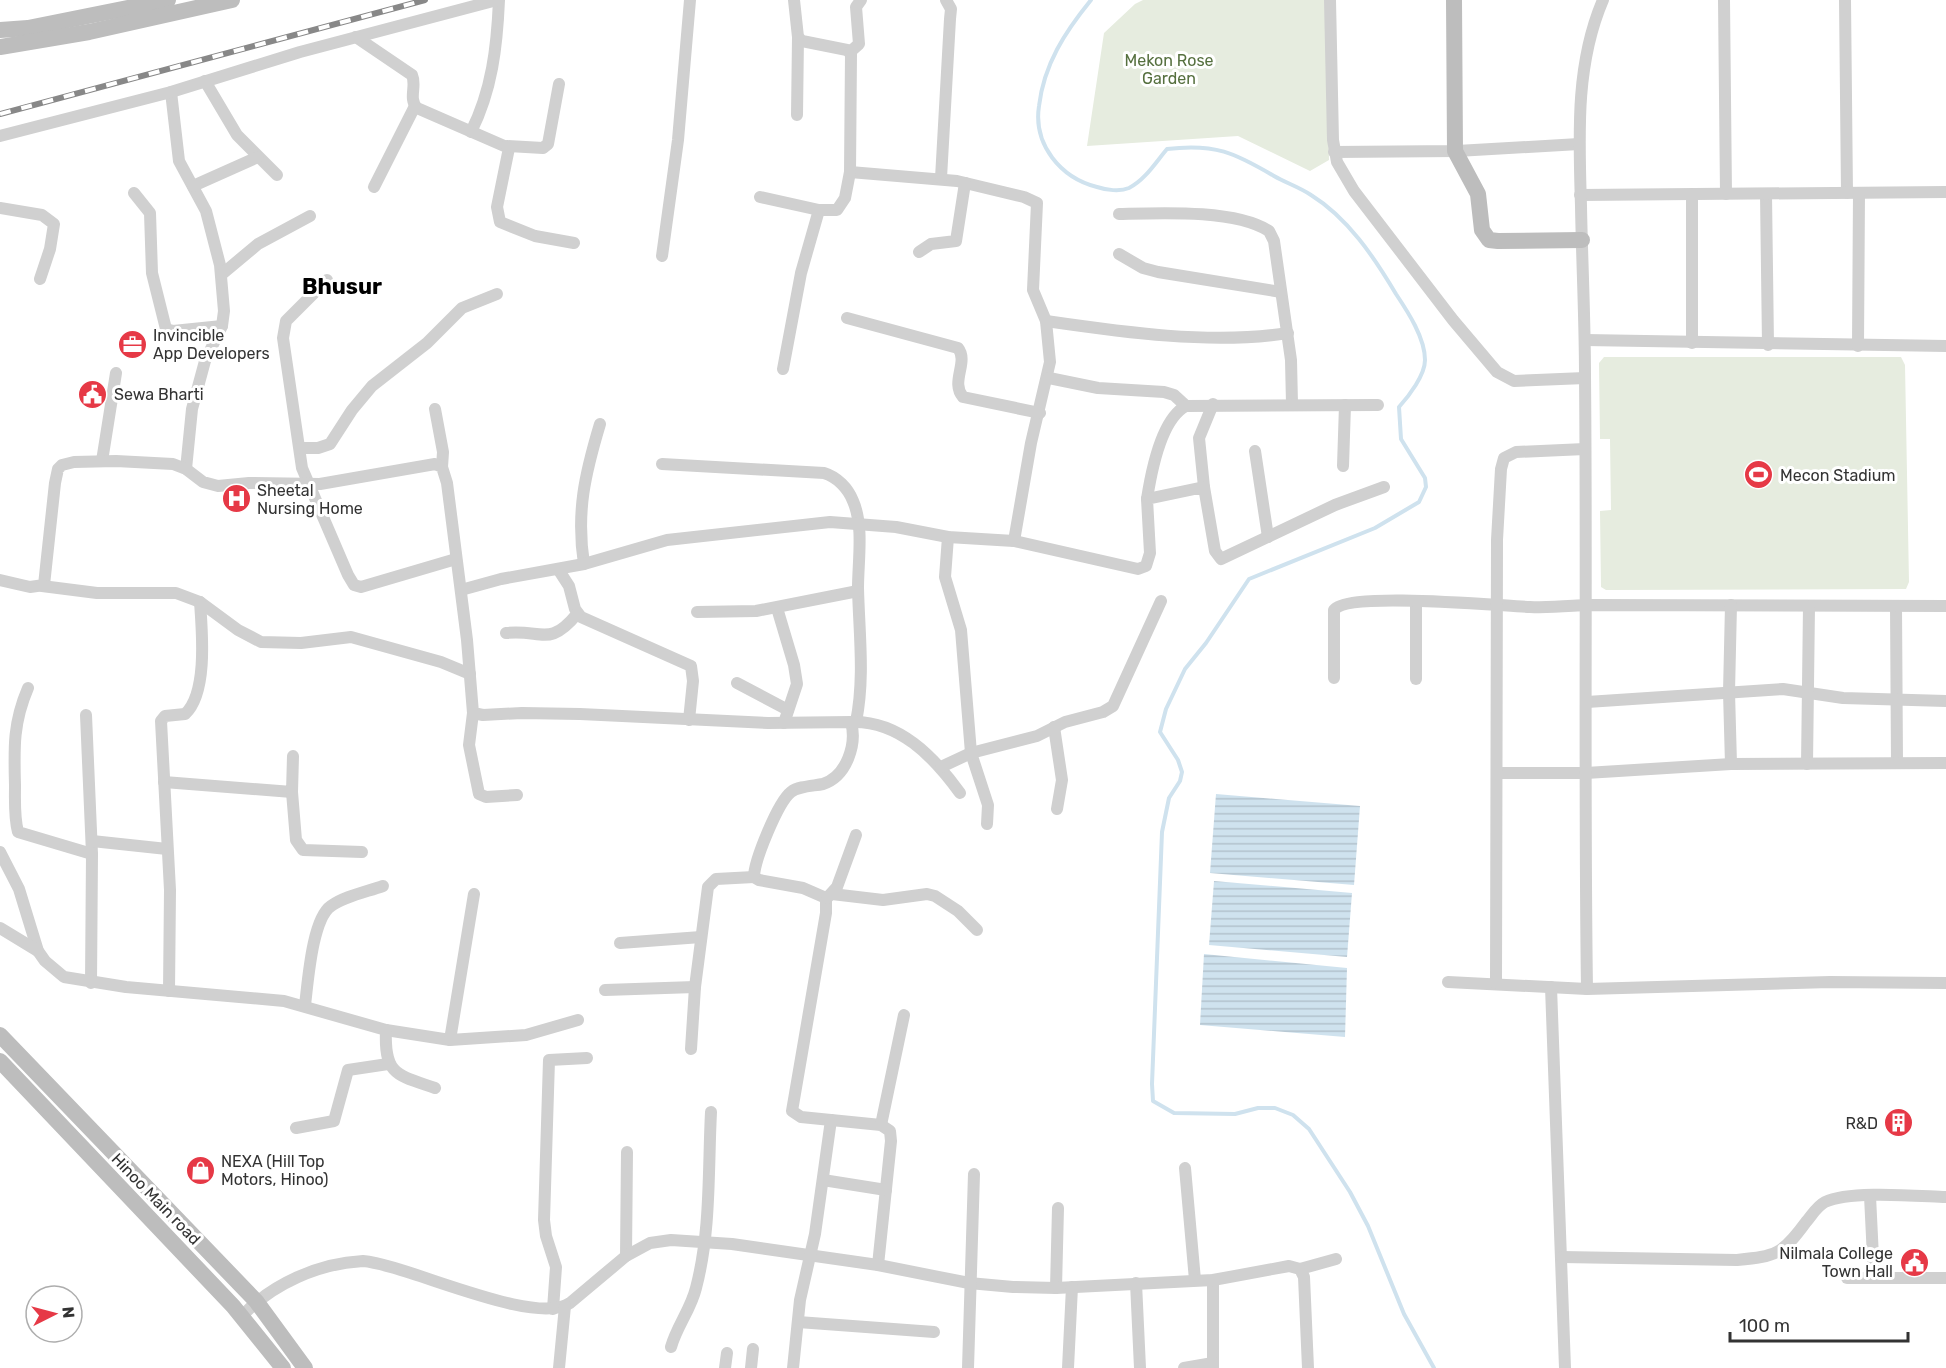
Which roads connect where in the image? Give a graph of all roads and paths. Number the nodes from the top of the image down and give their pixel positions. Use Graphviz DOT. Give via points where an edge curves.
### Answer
graph roads {
  1 [pos="168,0"];
  2 [pos="232,0"];
  3 [pos="498,0"];
  4 [pos="690,0"];
  5 [pos="794,0"];
  6 [pos="861,0"];
  7 [pos="946,0"];
  8 [pos="1330,0"];
  9 [pos="1454,0"];
  10 [pos="1603,0"];
  11 [pos="1724,0"];
  12 [pos="1845,0"];
  13 [pos="0,30"];
  14 [pos="356,37"];
  15 [pos="798,37"];
  16 [pos="0,47"];
  17 [pos="850,52"];
  18 [pos="205,81"];
  19 [pos="559,84"];
  20 [pos="171,92"];
  21 [pos="415,106"];
  22 [pos="797,115"];
  23 [pos="471,132"];
  24 [pos="0,136"];
  25 [pos="1580,144"];
  26 [pos="507,146"];
  27 [pos="1455,151"];
  28 [pos="1334,152"];
  29 [pos="258,157"];
  30 [pos="850,172"];
  31 [pos="277,175"];
  32 [pos="941,178"];
  33 [pos="965,183"];
  34 [pos="194,186"];
  35 [pos="374,187"];
  36 [pos="1946,192"];
  37 [pos="134,193"];
  38 [pos="1853,193"];
  39 [pos="1692,194"];
  40 [pos="1726,194"];
  41 [pos="1766,194"];
  42 [pos="1581,195"];
  43 [pos="760,197"];
  44 [pos="0,207"];
  45 [pos="819,210"];
  46 [pos="1119,214"];
  47 [pos="310,216"];
  48 [pos="1582,240"];
  49 [pos="574,243"];
  50 [pos="919,252"];
  51 [pos="1119,254"];
  52 [pos="662,256"];
  53 [pos="221,275"];
  54 [pos="40,279"];
  55 [pos="327,280"];
  56 [pos="1281,292"];
  57 [pos="497,294"];
  58 [pos="847,318"];
  59 [pos="1046,321"];
  60 [pos="222,326"];
  61 [pos="1288,333"];
  62 [pos="1585,340"];
  63 [pos="1692,344"];
  64 [pos="1768,345"];
  65 [pos="1858,346"];
  66 [pos="1946,346"];
  67 [pos="783,369"];
  68 [pos="116,373"];
  69 [pos="1048,378"];
  70 [pos="1585,378"];
  71 [pos="1213,404"];
  72 [pos="1292,404"];
  73 [pos="1345,405"];
  74 [pos="1378,405"];
  75 [pos="1186,406"];
  76 [pos="435,409"];
  77 [pos="1040,412"];
  78 [pos="600,424"];
  79 [pos="300,448"];
  80 [pos="1585,449"];
  81 [pos="1255,451"];
  82 [pos="102,461"];
  83 [pos="662,464"];
  84 [pos="1343,466"];
  85 [pos="442,467"];
  86 [pos="186,469"];
  87 [pos="307,484"];
  88 [pos="1384,486"];
  89 [pos="1204,487"];
  90 [pos="1147,499"];
  91 [pos="858,524"];
  92 [pos="948,537"];
  93 [pos="1268,537"];
  94 [pos="1014,542"];
  95 [pos="456,559"];
  96 [pos="584,564"];
  97 [pos="558,570"];
  98 [pos="0,580"];
  99 [pos="42,586"];
  100 [pos="461,590"];
  101 [pos="858,591"];
  102 [pos="1161,601"];
  103 [pos="200,602"];
  104 [pos="1416,602"];
  105 [pos="1497,605"];
  106 [pos="1586,605"];
  107 [pos="1731,605"];
  108 [pos="1809,606"];
  109 [pos="1896,606"];
  110 [pos="1946,606"];
  111 [pos="777,608"];
  112 [pos="697,612"];
  113 [pos="577,614"];
  114 [pos="507,633"];
  115 [pos="470,674"];
  116 [pos="1334,678"];
  117 [pos="1416,680"];
  118 [pos="736,683"];
  119 [pos="28,688"];
  120 [pos="1729,693"];
  121 [pos="1808,694"];
  122 [pos="1898,701"];
  123 [pos="1946,701"];
  124 [pos="1587,702"];
  125 [pos="788,710"];
  126 [pos="473,713"];
  127 [pos="86,715"];
  128 [pos="689,720"];
  129 [pos="853,722"];
  130 [pos="784,723"];
  131 [pos="1054,727"];
  132 [pos="14,735"];
  133 [pos="0,740"];
  134 [pos="971,753"];
  135 [pos="293,756"];
  136 [pos="1897,763"];
  137 [pos="1946,763"];
  138 [pos="1731,764"];
  139 [pos="1807,764"];
  140 [pos="941,767"];
  141 [pos="1497,773"];
  142 [pos="1586,773"];
  143 [pos="164,782"];
  144 [pos="292,792"];
  145 [pos="960,793"];
  146 [pos="517,795"];
  147 [pos="1057,809"];
  148 [pos="987,824"];
  149 [pos="856,835"];
  150 [pos="92,841"];
  151 [pos="167,849"];
  152 [pos="0,852"];
  153 [pos="362,852"];
  154 [pos="92,854"];
  155 [pos="754,877"];
  156 [pos="383,886"];
  157 [pos="474,894"];
  158 [pos="829,896"];
  159 [pos="0,928"];
  160 [pos="976,930"];
  161 [pos="701,937"];
  162 [pos="620,943"];
  163 [pos="38,951"];
  164 [pos="91,982"];
  165 [pos="1448,982"];
  166 [pos="1946,982"];
  167 [pos="1496,983"];
  168 [pos="695,987"];
  169 [pos="1551,987"];
  170 [pos="1587,989"];
  171 [pos="605,990"];
  172 [pos="169,991"];
  173 [pos="305,1005"];
  174 [pos="904,1015"];
  175 [pos="578,1020"];
  176 [pos="386,1030"];
  177 [pos="0,1035"];
  178 [pos="450,1040"];
  179 [pos="691,1048"];
  180 [pos="587,1058"];
  181 [pos="0,1061"];
  182 [pos="388,1064"];
  183 [pos="435,1088"];
  184 [pos="711,1112"];
  185 [pos="831,1120"];
  186 [pos="881,1125"];
  187 [pos="296,1128"];
  188 [pos="627,1152"];
  189 [pos="1185,1168"];
  190 [pos="974,1174"];
  191 [pos="823,1180"];
  192 [pos="886,1190"];
  193 [pos="1870,1196"];
  194 [pos="1946,1197"];
  195 [pos="1058,1208"];
  196 [pos="705,1241"];
  197 [pos="626,1256"];
  198 [pos="811,1256"];
  199 [pos="1562,1257"];
  200 [pos="1336,1259"];
  201 [pos="878,1265"];
  202 [pos="1300,1269"];
  203 [pos="1847,1278"];
  204 [pos="1874,1278"];
  205 [pos="1946,1278"];
  206 [pos="1194,1280"];
  207 [pos="1213,1280"];
  208 [pos="1136,1282"];
  209 [pos="969,1283"];
  210 [pos="1072,1287"];
  211 [pos="1056,1288"];
  212 [pos="256,1301"];
  213 [pos="559,1308"];
  214 [pos="242,1316"];
  215 [pos="798,1322"];
  216 [pos="934,1332"];
  217 [pos="671,1347"];
  218 [pos="753,1349"];
  219 [pos="727,1353"];
  220 [pos="1213,1366"];
  221 [pos="283,1368"];
  222 [pos="305,1368"];
  223 [pos="559,1368"];
  224 [pos="725,1368"];
  225 [pos="751,1368"];
  226 [pos="793,1368"];
  227 [pos="968,1368"];
  228 [pos="1068,1368"];
  229 [pos="1140,1368"];
  230 [pos="1184,1368"];
  231 [pos="1308,1368"];
  232 [pos="1565,1368"];
  1 -- 13 [label="main road"];
  2 -- 16 [label="main road"];
  3 -- 14 [label="street"];
  3 -- 23 [label="street" via="491,77 486,100"];
  4 -- 52 [label="street" via="678,140"];
  5 -- 15 [label="street"];
  6 -- 17 [label="street" via="856,7 859,44"];
  7 -- 32 [label="street" via="951,9"];
  8 -- 28 [label="street"];
  9 -- 27 [label="main road"];
  10 -- 25 [label="street" via="1582,76"];
  11 -- 40 [label="street"];
  12 -- 38 [label="street"];
  14 -- 18 [label="street"];
  14 -- 21 [label="street" via="412,75"];
  15 -- 17 [label="street"];
  15 -- 22 [label="street"];
  17 -- 30 [label="street"];
  18 -- 20 [label="street"];
  18 -- 29 [label="street" via="237,135"];
  19 -- 26 [label="street" via="548,144 543,148"];
  20 -- 24 [label="street"];
  20 -- 34 [label="street" via="179,161"];
  21 -- 23 [label="street"];
  21 -- 35 [label="street"];
  23 -- 26 [label="street"];
  25 -- 27 [label="street"];
  25 -- 42 [label="street"];
  26 -- 49 [label="street" via="510,156 497,218 536,236"];
  27 -- 28 [label="street"];
  27 -- 48 [label="main road" via="1478,194 1482,230 1489,240"];
  28 -- 70 [label="street" via="1354,191 1497,372 1514,381"];
  29 -- 31 [label="street"];
  29 -- 34 [label="street"];
  30 -- 32 [label="street"];
  30 -- 45 [label="street" via="839,209"];
  32 -- 33 [label="street"];
  33 -- 50 [label="street" via="956,240 931,244"];
  33 -- 59 [label="street" via="1037,203 1033,291"];
  34 -- 53 [label="street" via="207,211"];
  36 -- 38 [label="street"];
  37 -- 60 [label="street" via="150,213 152,273 166,329"];
  38 -- 41 [label="street"];
  38 -- 65 [label="street"];
  39 -- 40 [label="street"];
  39 -- 42 [label="street"];
  39 -- 63 [label="street"];
  40 -- 41 [label="street"];
  41 -- 64 [label="street"];
  42 -- 48 [label="street"];
  43 -- 45 [label="street"];
  44 -- 54 [label="street" via="42,216 54,224"];
  45 -- 67 [label="street" via="801,273"];
  46 -- 56 [label="street" via="1222,218 1264,228 1272,235"];
  47 -- 53 [label="street" via="258,244"];
  48 -- 62 [label="street"];
  51 -- 56 [label="street" via="1158,272"];
  53 -- 60 [label="street"];
  55 -- 79 [label="street" via="286,321 283,330"];
  56 -- 61 [label="street"];
  57 -- 79 [label="street" via="462,308 427,343 372,386 330,444"];
  58 -- 77 [label="street" via="958,348 962,355 958,386 963,397"];
  59 -- 61 [label="street" via="1188,335 1258,337"];
  59 -- 69 [label="street" via="1050,344"];
  60 -- 86 [label="street" via="205,361 192,409"];
  61 -- 72 [label="street"];
  62 -- 63 [label="street"];
  62 -- 70 [label="street"];
  63 -- 64 [label="street"];
  64 -- 65 [label="street"];
  65 -- 66 [label="street"];
  68 -- 82 [label="street"];
  69 -- 75 [label="street" via="1098,388 1164,392"];
  69 -- 77 [label="street"];
  70 -- 80 [label="street"];
  71 -- 72 [label="street"];
  71 -- 75 [label="street"];
  71 -- 89 [label="street" via="1199,438"];
  72 -- 73 [label="street"];
  73 -- 74 [label="street"];
  73 -- 84 [label="street"];
  75 -- 90 [label="street" via="1178,411 1164,434"];
  76 -- 85 [label="street"];
  77 -- 94 [label="street"];
  78 -- 96 [label="street" via="581,498 579,524"];
  79 -- 87 [label="street"];
  80 -- 105 [label="street" via="1516,452 1504,458 1498,502"];
  80 -- 106 [label="street"];
  81 -- 93 [label="street"];
  82 -- 86 [label="street" via="166,463"];
  82 -- 99 [label="street" via="67,463 58,469 46,580"];
  83 -- 91 [label="street" via="824,473 837,479 852,499"];
  85 -- 87 [label="street" via="431,464"];
  85 -- 95 [label="street"];
  86 -- 87 [label="street" via="211,485"];
  87 -- 95 [label="street" via="348,575 357,586"];
  88 -- 93 [label="street"];
  89 -- 90 [label="street"];
  89 -- 93 [label="street" via="1218,558 1224,559"];
  90 -- 94 [label="street" via="1150,553 1143,568"];
  91 -- 92 [label="street" via="914,529"];
  91 -- 96 [label="street" via="811,524 702,535 647,545"];
  91 -- 101 [label="street"];
  92 -- 94 [label="street"];
  92 -- 134 [label="street" via="945,577 961,630"];
  95 -- 100 [label="street"];
  96 -- 97 [label="street"];
  97 -- 100 [label="street"];
  97 -- 113 [label="street" via="569,586"];
  98 -- 99 [label="street"];
  99 -- 103 [label="street" via="96,593 176,593"];
  100 -- 115 [label="street"];
  101 -- 111 [label="street"];
  101 -- 129 [label="street" via="862,673"];
  102 -- 131 [label="street" via="1113,706"];
  103 -- 115 [label="street" via="261,642 351,638 417,654"];
  103 -- 143 [label="street" via="202,651 195,699 185,714 165,716 161,721"];
  104 -- 105 [label="street"];
  104 -- 116 [label="street" via="1369,600 1335,607"];
  104 -- 117 [label="street"];
  105 -- 106 [label="street"];
  105 -- 141 [label="street"];
  106 -- 107 [label="street"];
  106 -- 124 [label="street"];
  107 -- 108 [label="street"];
  107 -- 120 [label="street"];
  108 -- 109 [label="street"];
  108 -- 121 [label="street"];
  109 -- 110 [label="street"];
  109 -- 122 [label="street"];
  111 -- 112 [label="street" via="739,613"];
  111 -- 125 [label="street" via="796,677"];
  113 -- 114 [label="street" via="561,632"];
  113 -- 128 [label="street" via="691,666"];
  115 -- 126 [label="street"];
  118 -- 125 [label="street"];
  119 -- 132 [label="street"];
  120 -- 121 [label="street" via="1783,689"];
  120 -- 124 [label="street"];
  120 -- 138 [label="street"];
  121 -- 122 [label="street"];
  121 -- 139 [label="street"];
  122 -- 123 [label="street"];
  122 -- 136 [label="street"];
  124 -- 142 [label="street"];
  125 -- 130 [label="street"];
  126 -- 128 [label="street"];
  126 -- 146 [label="street" via="469,744 479,794"];
  127 -- 150 [label="street"];
  128 -- 130 [label="street"];
  129 -- 130 [label="street"];
  129 -- 140 [label="street" via="890,729 916,744"];
  129 -- 155 [label="street" via="851,752 844,767 831,780 796,789 784,799"];
  131 -- 134 [label="street"];
  131 -- 147 [label="street" via="1062,780"];
  132 -- 133 [label="street"];
  132 -- 154 [label="street" via="18,832"];
  134 -- 140 [label="street"];
  134 -- 148 [label="street" via="988,805"];
  135 -- 144 [label="street"];
  136 -- 137 [label="street"];
  136 -- 139 [label="street"];
  138 -- 139 [label="street"];
  138 -- 142 [label="street"];
  140 -- 145 [label="street"];
  141 -- 142 [label="street"];
  141 -- 167 [label="street"];
  142 -- 170 [label="street"];
  143 -- 144 [label="street"];
  143 -- 151 [label="street"];
  144 -- 153 [label="street" via="296,840 303,850"];
  149 -- 158 [label="street"];
  150 -- 151 [label="street"];
  150 -- 154 [label="street"];
  151 -- 172 [label="street"];
  152 -- 163 [label="street" via="20,889"];
  154 -- 164 [label="street"];
  155 -- 158 [label="street"];
  155 -- 161 [label="street" via="711,881"];
  156 -- 173 [label="street" via="342,900 323,914"];
  157 -- 178 [label="street"];
  158 -- 160 [label="street" via="882,900 927,894 958,911"];
  158 -- 185 [label="street" via="792,1111 801,1117"];
  159 -- 163 [label="street"];
  161 -- 162 [label="street"];
  161 -- 168 [label="street"];
  163 -- 164 [label="street" via="64,977"];
  164 -- 172 [label="street"];
  165 -- 167 [label="street"];
  166 -- 170 [label="street"];
  167 -- 169 [label="street"];
  168 -- 171 [label="street"];
  168 -- 179 [label="street"];
  169 -- 170 [label="street"];
  169 -- 199 [label="street"];
  172 -- 173 [label="street" via="241,995"];
  173 -- 176 [label="street"];
  174 -- 186 [label="street"];
  175 -- 178 [label="street" via="526,1035"];
  176 -- 178 [label="street"];
  176 -- 182 [label="street"];
  177 -- 212 [label="main road, Hinoo Main road"];
  180 -- 213 [label="street" via="549,1060 544,1220 556,1267"];
  181 -- 214 [label="main road, Hinoo Main road"];
  182 -- 183 [label="street" via="399,1076"];
  182 -- 187 [label="street" via="348,1070 334,1121"];
  184 -- 196 [label="street"];
  185 -- 186 [label="street"];
  185 -- 191 [label="street"];
  186 -- 192 [label="street" via="888,1128 891,1136"];
  188 -- 197 [label="street"];
  189 -- 206 [label="street"];
  190 -- 209 [label="street"];
  191 -- 192 [label="street"];
  191 -- 198 [label="street"];
  192 -- 201 [label="street"];
  193 -- 194 [label="street"];
  193 -- 199 [label="street" via="1832,1199 1822,1204 1787,1247 1763,1257"];
  193 -- 204 [label="street"];
  195 -- 211 [label="street"];
  196 -- 197 [label="street" via="671,1240 650,1244"];
  196 -- 198 [label="street"];
  196 -- 217 [label="street" via="694,1294"];
  197 -- 213 [label="street"];
  198 -- 201 [label="street"];
  198 -- 215 [label="street"];
  199 -- 232 [label="street"];
  200 -- 202 [label="street"];
  201 -- 209 [label="street"];
  202 -- 207 [label="street" via="1279,1268"];
  202 -- 231 [label="street" via="1305,1286"];
  203 -- 204 [label="street"];
  204 -- 205 [label="street"];
  206 -- 207 [label="street"];
  206 -- 208 [label="street"];
  207 -- 220 [label="street"];
  208 -- 210 [label="street"];
  208 -- 229 [label="street"];
  209 -- 211 [label="street"];
  209 -- 227 [label="street"];
  210 -- 211 [label="street"];
  210 -- 228 [label="street"];
  212 -- 213 [label="street" via="302,1276 342,1263 363,1261 474,1294"];
  212 -- 214 [label="street"];
  212 -- 222 [label="main road, Hinoo Main road"];
  213 -- 223 [label="street"];
  214 -- 221 [label="main road, Hinoo Main road"];
  215 -- 216 [label="street"];
  215 -- 226 [label="street"];
  218 -- 225 [label="street"];
  219 -- 224 [label="street"];
  220 -- 230 [label="street"];
}
